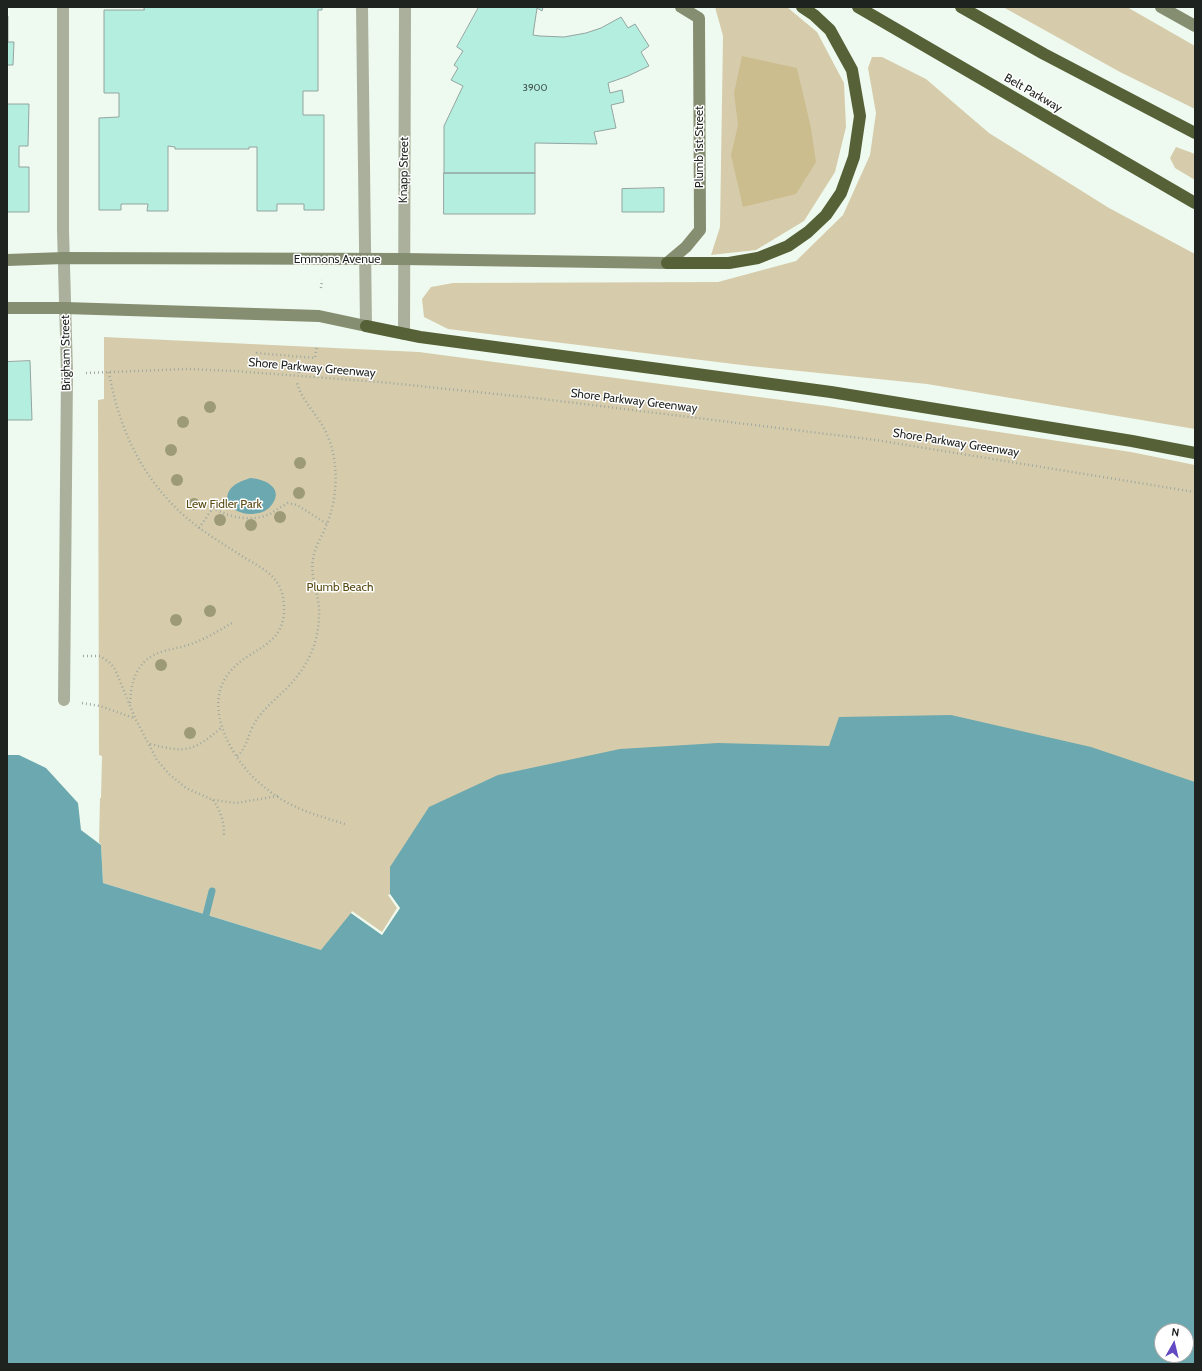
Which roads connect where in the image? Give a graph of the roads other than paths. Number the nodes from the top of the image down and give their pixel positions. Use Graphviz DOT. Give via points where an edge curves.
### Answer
graph roads {
  1 [pos="62,7"];
  2 [pos="362,7"];
  3 [pos="406,7"];
  4 [pos="681,7"];
  5 [pos="802,7"];
  6 [pos="858,7"];
  7 [pos="962,7"];
  8 [pos="1161,7"];
  9 [pos="1195,26"];
  10 [pos="1195,133"];
  11 [pos="1195,203"];
  12 [pos="64,258"];
  13 [pos="364,259"];
  14 [pos="403,259"];
  15 [pos="7,260"];
  16 [pos="667,263"];
  17 [pos="7,308"];
  18 [pos="66,308"];
  19 [pos="366,326"];
  20 [pos="404,334"];
  21 [pos="1195,453"];
  22 [pos="64,700"];
  1 -- 12 [label="street, Brigham Street"];
  2 -- 13 [label="street"];
  3 -- 14 [label="street, Knapp Street"];
  4 -- 16 [label="main road, Plumb 1st Street" via="699,18 700,230 686,247"];
  5 -- 16 [label="highway" via="830,30 852,70 860,116 854,157 841,193 826,215 788,246 758,258 729,263"];
  6 -- 11 [label="highway, Belt Parkway"];
  7 -- 10 [label="highway" via="1044,54"];
  8 -- 9 [label="main road"];
  12 -- 13 [label="main road, Emmons Avenue"];
  12 -- 15 [label="main road, Emmons Avenue"];
  12 -- 18 [label="street, Brigham Street"];
  13 -- 14 [label="main road, Emmons Avenue"];
  13 -- 19 [label="street"];
  14 -- 16 [label="main road, Emmons Avenue"];
  14 -- 20 [label="street, Knapp Street"];
  17 -- 18 [label="main road"];
  18 -- 19 [label="main road" via="319,316"];
  18 -- 22 [label="street, Brigham Street"];
  19 -- 20 [label="highway"];
  20 -- 21 [label="highway" via="831,392"];
}
